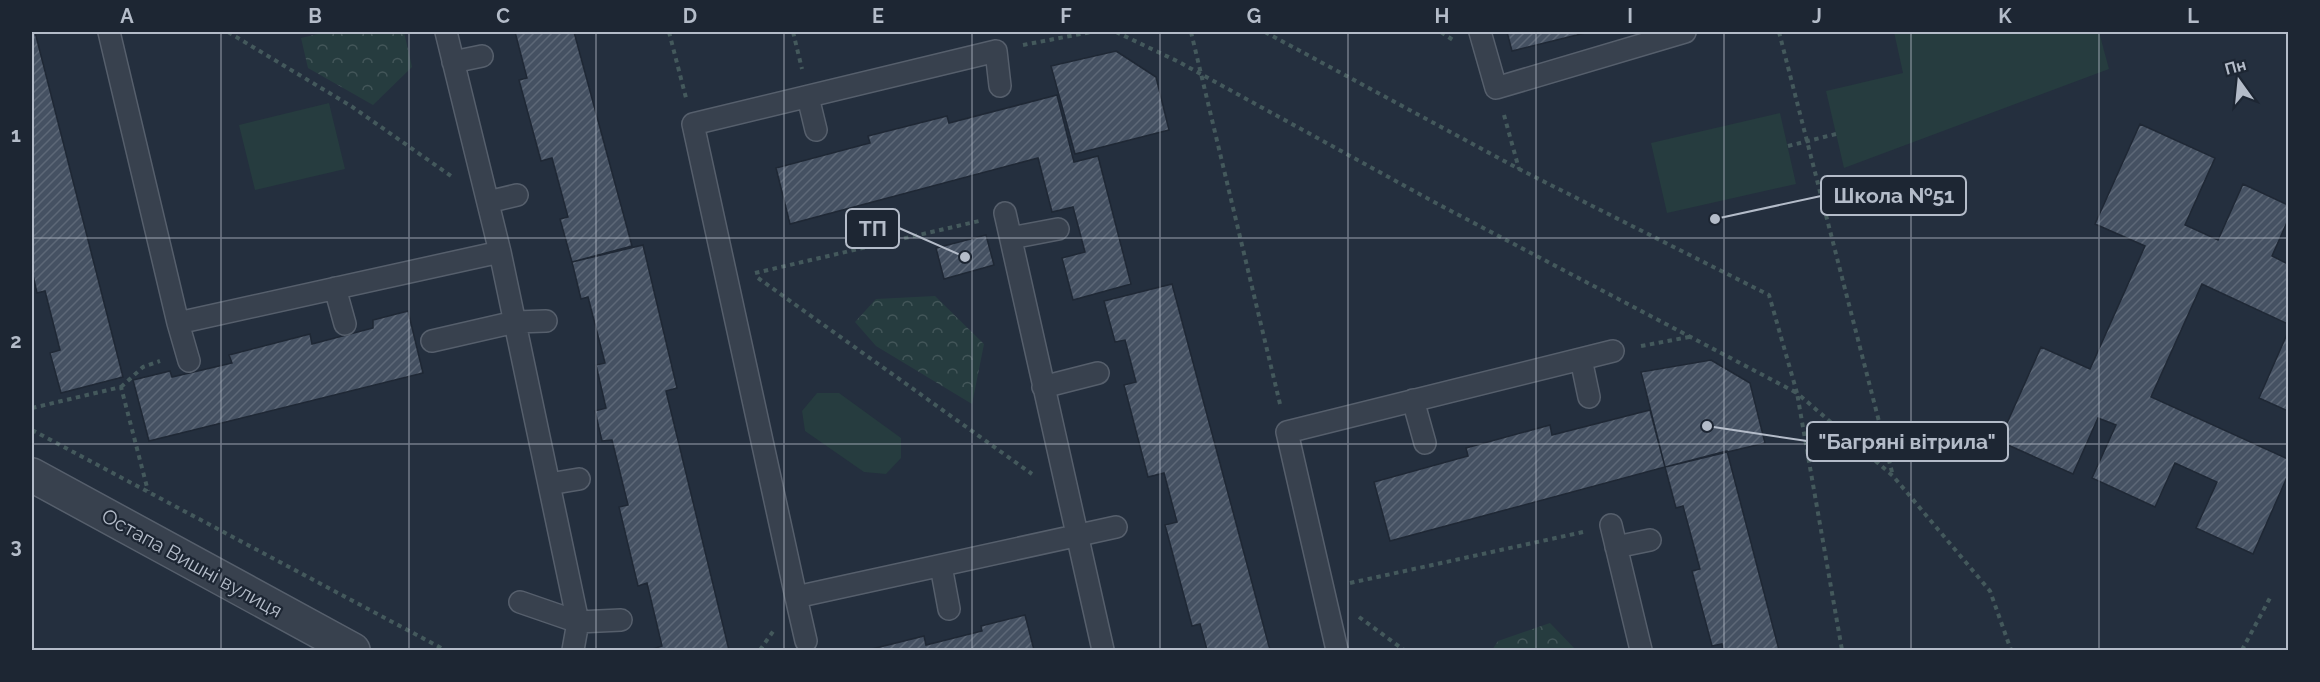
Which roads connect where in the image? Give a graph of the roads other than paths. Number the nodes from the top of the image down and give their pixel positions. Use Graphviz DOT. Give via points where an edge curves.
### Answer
graph roads {
  1 [pos="109,32"];
  2 [pos="446,32"];
  3 [pos="1480,32"];
  4 [pos="1685,32"];
  5 [pos="482,56"];
  6 [pos="453,62"];
  7 [pos="1000,86"];
  8 [pos="808,97"];
  9 [pos="816,130"];
  10 [pos="517,195"];
  11 [pos="488,202"];
  12 [pos="1005,213"];
  13 [pos="1058,229"];
  14 [pos="1011,238"];
  15 [pos="500,252"];
  16 [pos="335,288"];
  17 [pos="546,321"];
  18 [pos="515,322"];
  19 [pos="178,323"];
  20 [pos="345,324"];
  21 [pos="432,341"];
  22 [pos="1613,351"];
  23 [pos="188,356"];
  24 [pos="1581,359"];
  25 [pos="1098,373"];
  26 [pos="1043,387"];
  27 [pos="1589,397"];
  28 [pos="1413,400"];
  29 [pos="1425,442"];
  30 [pos="32,475"];
  31 [pos="579,479"];
  32 [pos="549,484"];
  33 [pos="1611,525"];
  34 [pos="1116,527"];
  35 [pos="1076,537"];
  36 [pos="1650,540"];
  37 [pos="1616,547"];
  38 [pos="941,566"];
  39 [pos="796,597"];
  40 [pos="520,602"];
  41 [pos="949,609"];
  42 [pos="621,620"];
  43 [pos="578,622"];
  44 [pos="806,641"];
  45 [pos="353,651"];
  46 [pos="573,651"];
  47 [pos="1103,651"];
  48 [pos="1337,651"];
  49 [pos="1641,651"];
  1 -- 19 [label="lane"];
  2 -- 6 [label="lane"];
  3 -- 4 [label="lane" via="1496,88"];
  5 -- 6 [label="lane"];
  6 -- 11 [label="lane"];
  7 -- 8 [label="lane" via="996,51"];
  8 -- 9 [label="lane"];
  8 -- 39 [label="lane" via="693,124"];
  10 -- 11 [label="lane"];
  11 -- 15 [label="lane"];
  12 -- 14 [label="lane"];
  13 -- 14 [label="lane"];
  14 -- 26 [label="lane"];
  15 -- 16 [label="lane"];
  15 -- 18 [label="lane"];
  16 -- 19 [label="lane"];
  16 -- 20 [label="lane"];
  17 -- 18 [label="lane"];
  18 -- 21 [label="lane"];
  18 -- 32 [label="lane"];
  19 -- 23 [label="lane"];
  22 -- 24 [label="lane"];
  24 -- 27 [label="lane"];
  24 -- 28 [label="lane"];
  25 -- 26 [label="lane"];
  26 -- 35 [label="lane"];
  28 -- 29 [label="lane"];
  28 -- 48 [label="lane" via="1287,432"];
  30 -- 45 [label="street, Остапа Вишні вулиця"];
  31 -- 32 [label="lane"];
  32 -- 43 [label="lane"];
  33 -- 37 [label="lane"];
  34 -- 35 [label="lane"];
  35 -- 38 [label="lane"];
  35 -- 47 [label="lane"];
  36 -- 37 [label="lane"];
  37 -- 49 [label="lane"];
  38 -- 39 [label="lane"];
  38 -- 41 [label="lane"];
  39 -- 44 [label="lane"];
  40 -- 43 [label="lane"];
  42 -- 43 [label="lane"];
  43 -- 46 [label="lane"];
}
